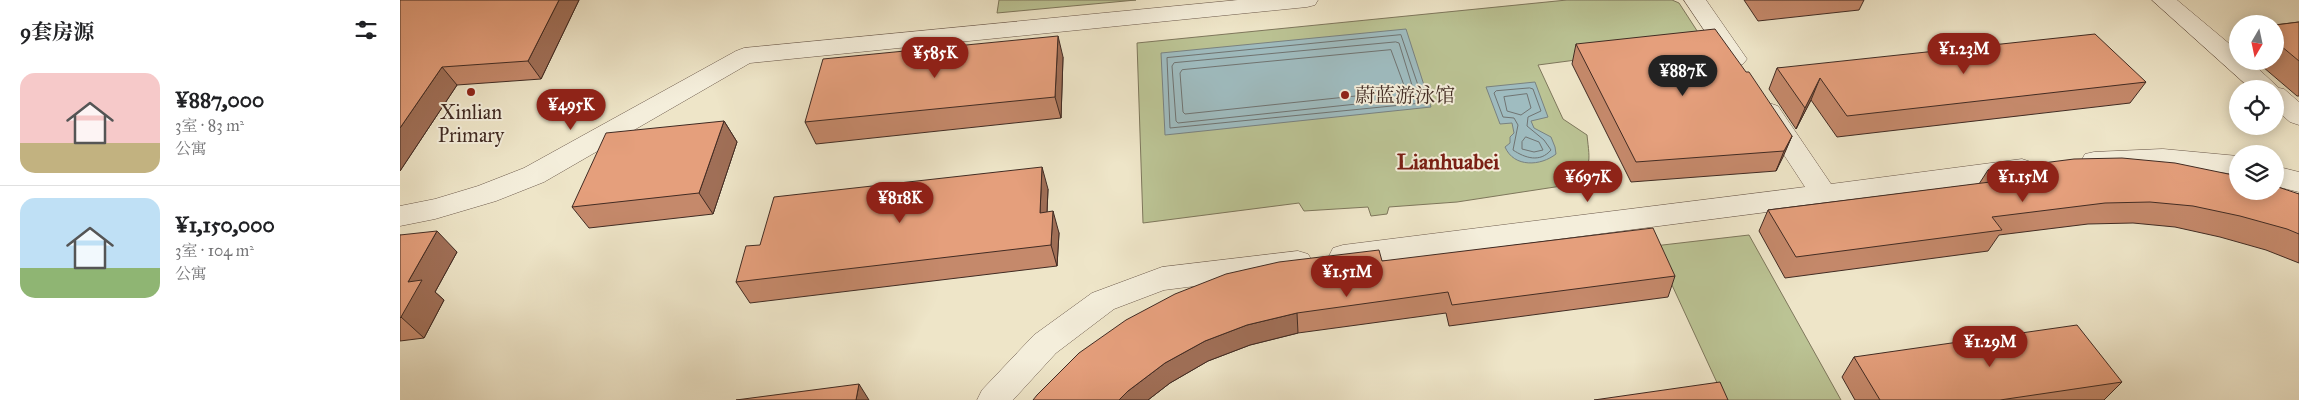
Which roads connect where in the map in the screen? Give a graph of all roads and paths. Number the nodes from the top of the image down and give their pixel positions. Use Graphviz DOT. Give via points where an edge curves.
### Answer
graph roads {
  1 [pos="1307,0"];
  2 [pos="1695,0"];
  3 [pos="2163,0"];
  4 [pos="2256,80"];
  5 [pos="2284,103"];
  6 [pos="2299,116"];
  7 [pos="2229,164"];
  8 [pos="2284,178"];
  9 [pos="2299,182"];
  10 [pos="1824,195"];
  11 [pos="400,216"];
  12 [pos="993,400"];
  1 -- 11 [label="street" via="744,56 534,175 486,194"];
  2 -- 10 [label="street"];
  3 -- 4 [label="street"];
  5 -- 6 [label="street"];
  7 -- 10 [label="street" via="2163,158 2058,164"];
  8 -- 9 [label="street"];
  10 -- 12 [label="street" via="1162,279 1103,301 1045,344"];
}
